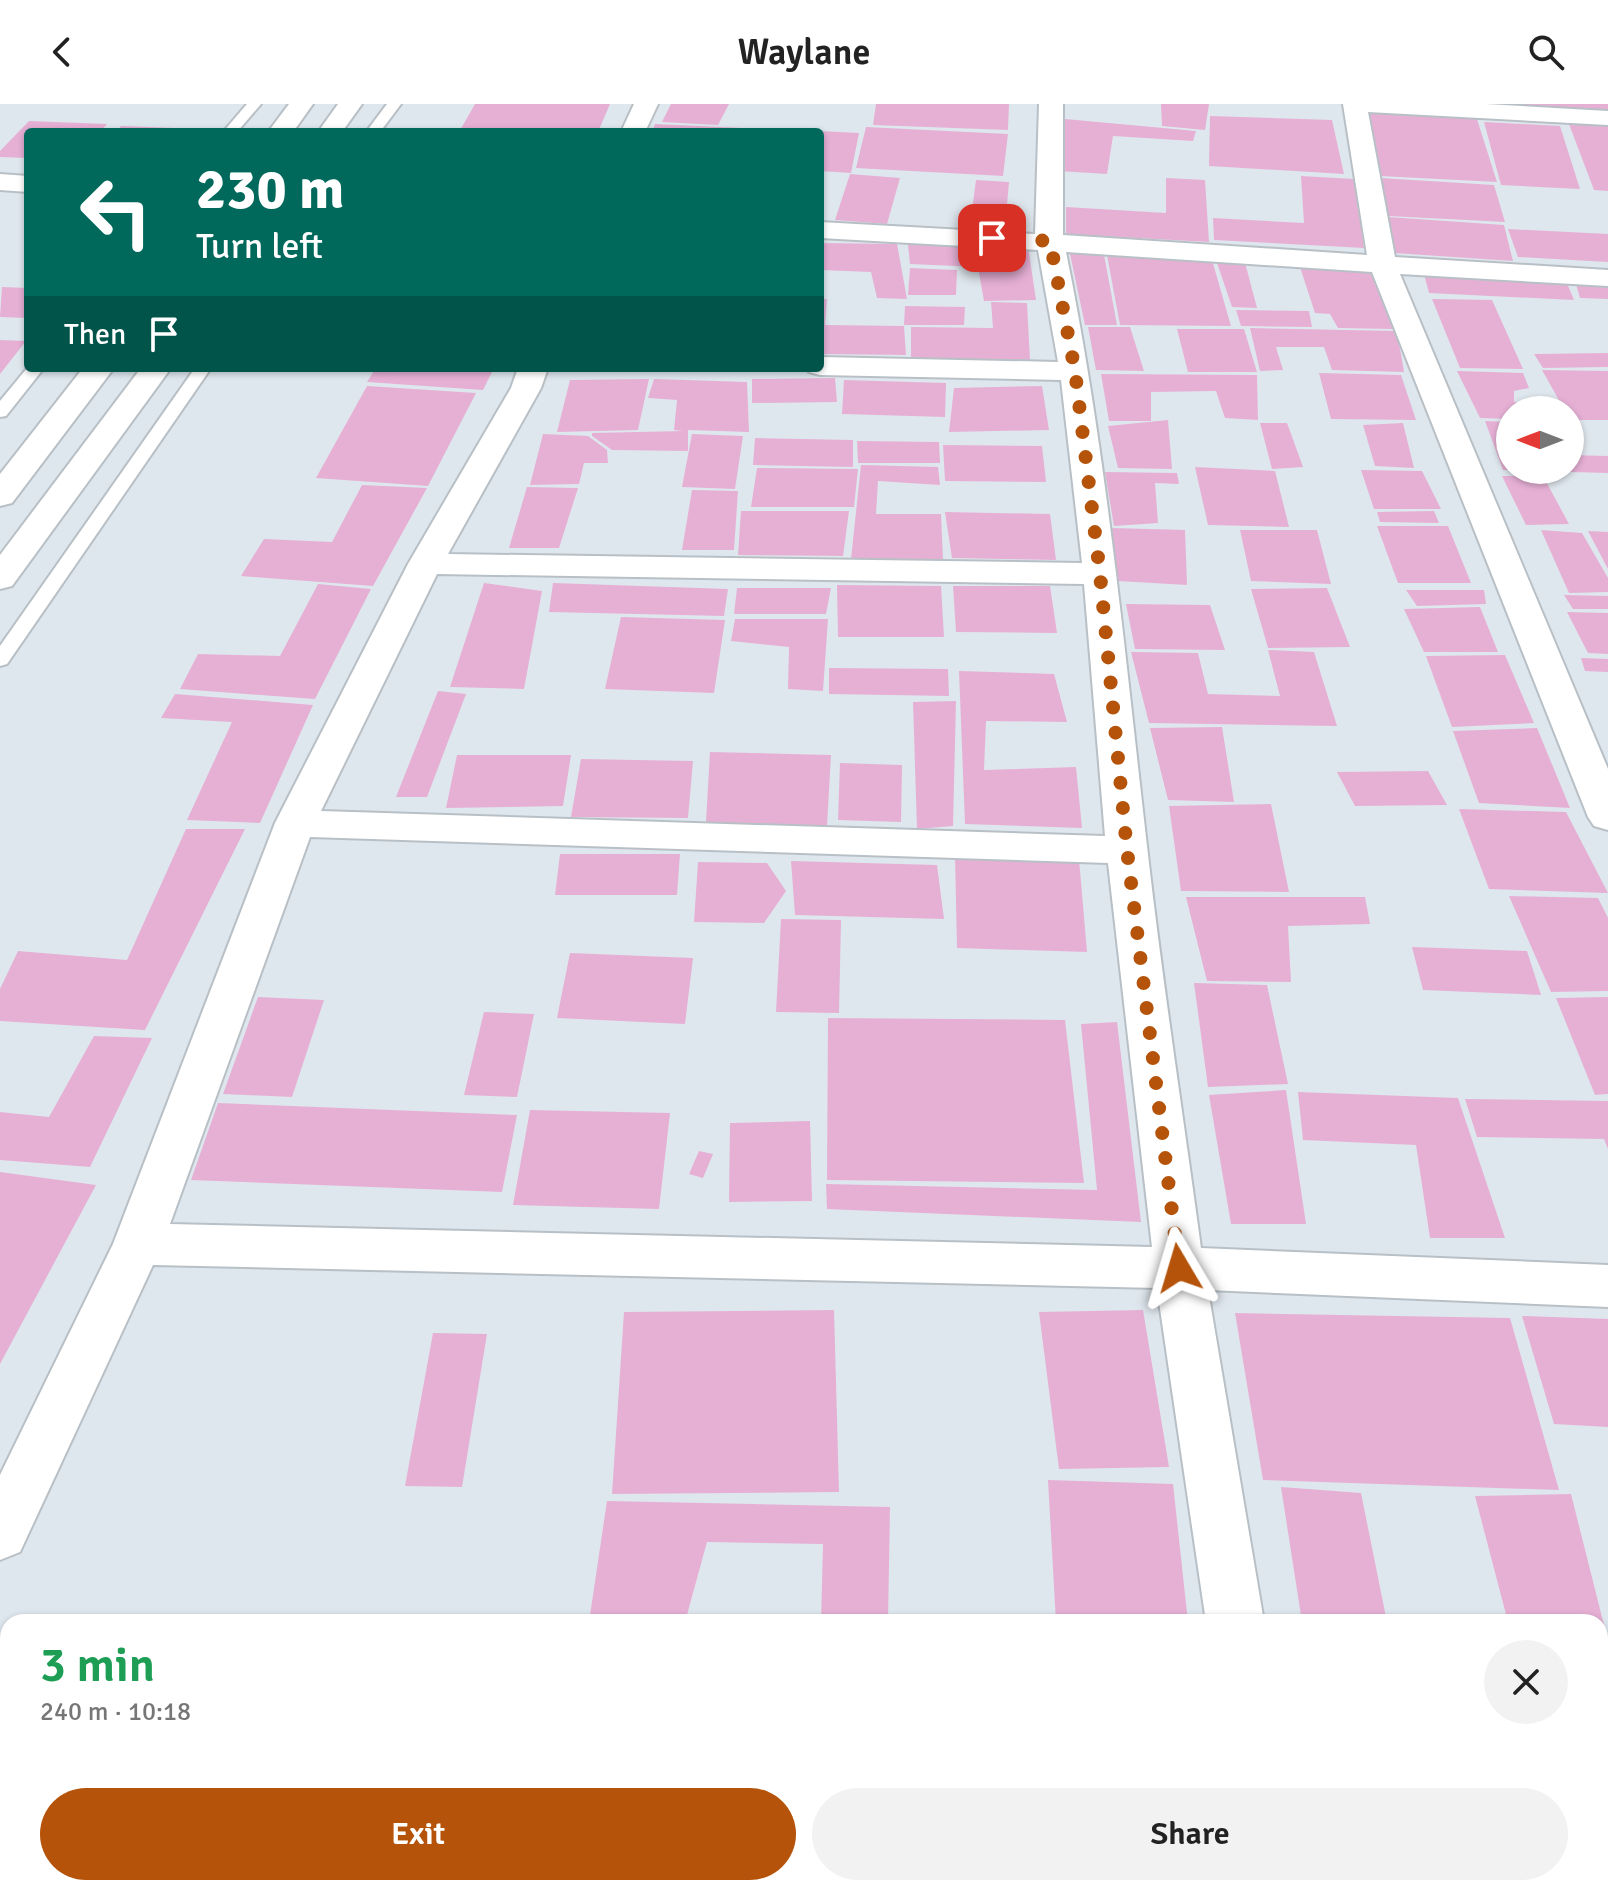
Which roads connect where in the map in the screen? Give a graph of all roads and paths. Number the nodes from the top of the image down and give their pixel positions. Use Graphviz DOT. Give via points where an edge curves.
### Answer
graph roads {
  1 [pos="254,104"];
  2 [pos="301,104"];
  3 [pos="350,104"];
  4 [pos="394,104"];
  5 [pos="646,104"];
  6 [pos="1051,104"];
  7 [pos="1355,104"];
  8 [pos="1608,118"];
  9 [pos="233,128"];
  10 [pos="283,128"];
  11 [pos="333,128"];
  12 [pos="376,128"];
  13 [pos="635,128"];
  14 [pos="0,182"];
  15 [pos="24,184"];
  16 [pos="824,230"];
  17 [pos="1050,241"];
  18 [pos="1383,266"];
  19 [pos="1608,278"];
  20 [pos="824,366"];
  21 [pos="1075,371"];
  22 [pos="33,372"];
  23 [pos="96,372"];
  24 [pos="153,372"];
  25 [pos="200,372"];
  26 [pos="532,372"];
  27 [pos="0,412"];
  28 [pos="0,496"];
  29 [pos="425,564"];
  30 [pos="1100,574"];
  31 [pos="0,579"];
  32 [pos="0,660"];
  33 [pos="1608,817"];
  34 [pos="295,823"];
  35 [pos="1127,850"];
  36 [pos="138,1244"];
  37 [pos="1179,1268"];
  38 [pos="1608,1286"];
  39 [pos="0,1534"];
  40 [pos="1234,1614"];
  1 -- 9 [label="lane"];
  2 -- 10 [label="street"];
  3 -- 11 [label="street"];
  4 -- 12 [label="lane"];
  5 -- 13 [label="street"];
  6 -- 17 [label="street"];
  7 -- 8 [label="street"];
  7 -- 18 [label="street"];
  14 -- 15 [label="street"];
  16 -- 17 [label="street"];
  17 -- 18 [label="street"];
  17 -- 21 [label="street"];
  18 -- 19 [label="street"];
  18 -- 33 [label="street"];
  20 -- 21 [label="street"];
  21 -- 30 [label="street"];
  22 -- 27 [label="lane"];
  23 -- 28 [label="street"];
  24 -- 31 [label="street"];
  25 -- 32 [label="lane"];
  26 -- 29 [label="street"];
  29 -- 30 [label="street"];
  29 -- 34 [label="street"];
  30 -- 35 [label="street"];
  34 -- 35 [label="street"];
  34 -- 36 [label="street"];
  35 -- 37 [label="street"];
  36 -- 37 [label="street"];
  36 -- 39 [label="street"];
  37 -- 38 [label="street"];
  37 -- 40 [label="street"];
}
